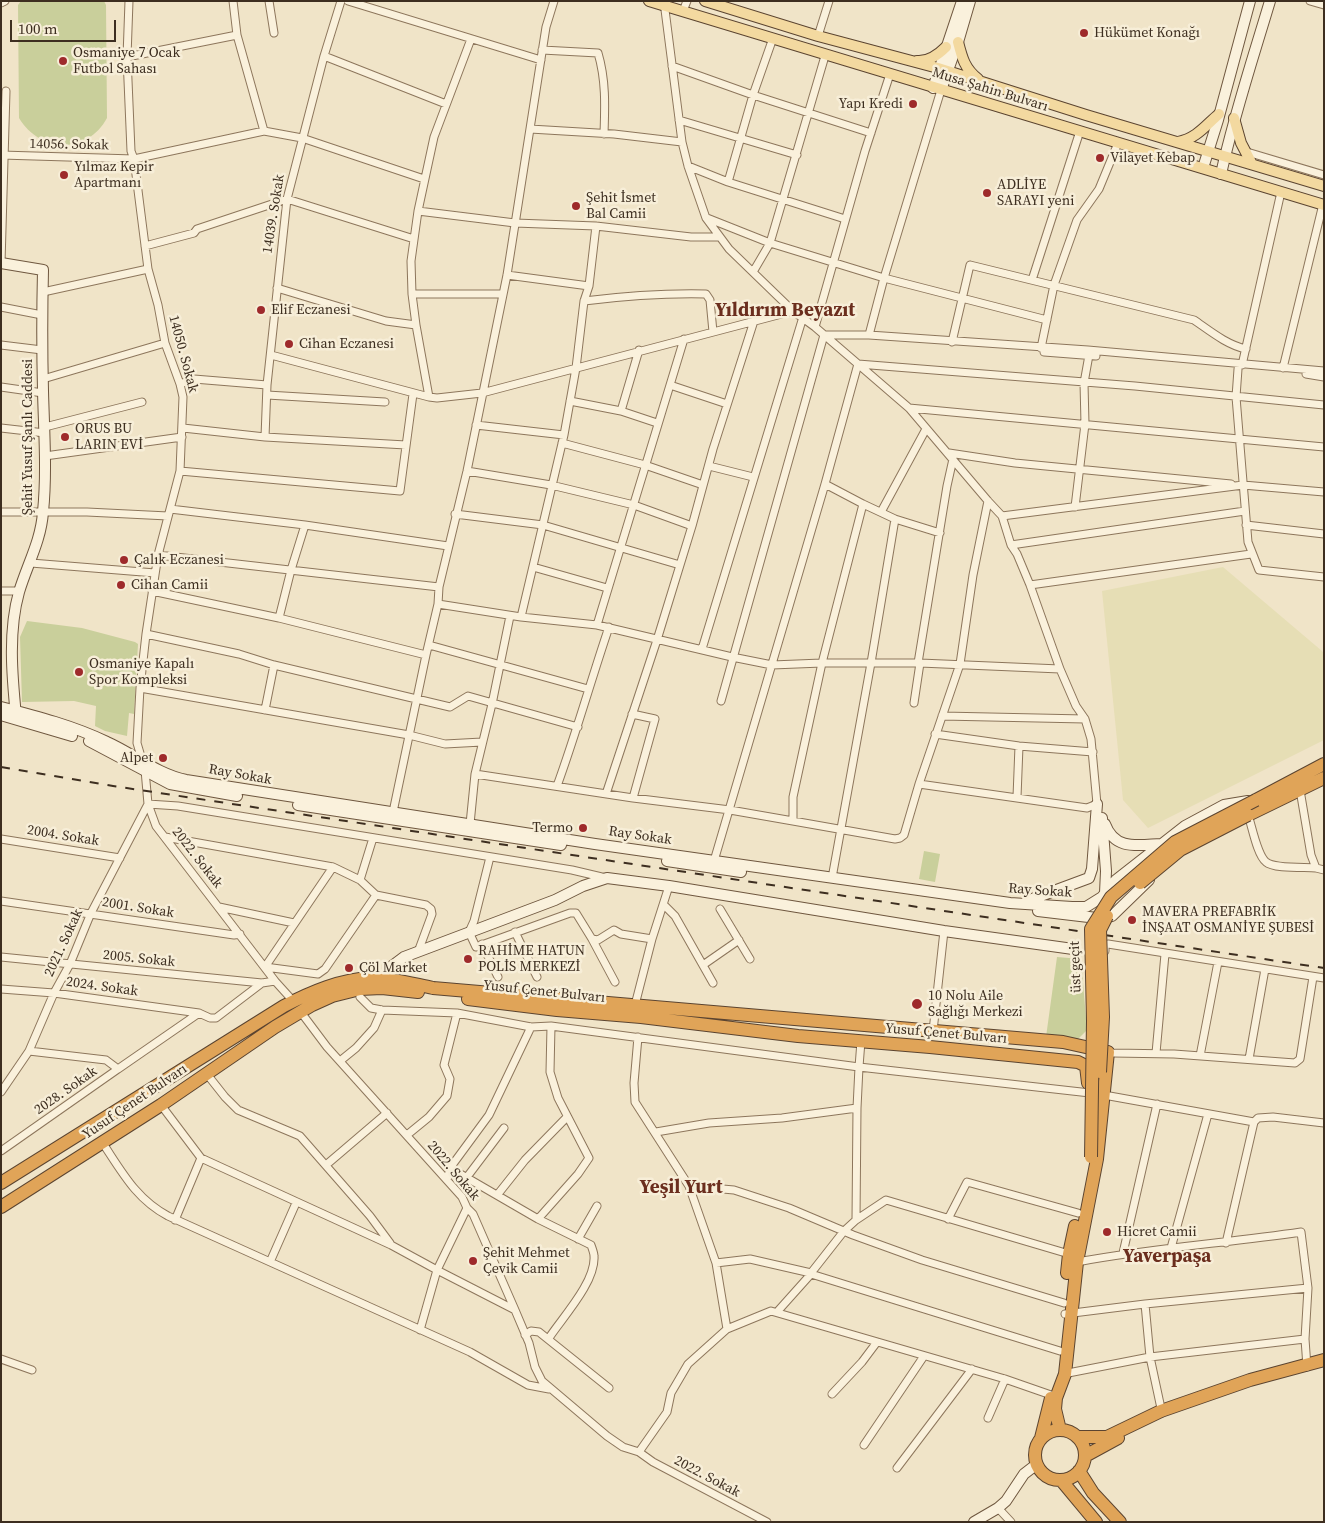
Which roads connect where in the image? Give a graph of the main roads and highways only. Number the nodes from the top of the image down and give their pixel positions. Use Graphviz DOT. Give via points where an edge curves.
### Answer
graph roads {
  1 [pos="649,1"];
  2 [pos="705,1"];
  3 [pos="664,3"];
  4 [pos="818,36"];
  5 [pos="958,42"];
  6 [pos="946,47"];
  7 [pos="983,83"];
  8 [pos="1220,114"];
  9 [pos="1234,118"];
  10 [pos="1177,142"];
  11 [pos="1252,164"];
  12 [pos="1324,186"];
  13 [pos="1324,205"];
  14 [pos="1324,764"];
  15 [pos="1324,778"];
  16 [pos="384,984"];
  17 [pos="297,1006"];
  18 [pos="1094,1158"];
  19 [pos="1,1183"];
  20 [pos="1,1207"];
  21 [pos="1073,1258"];
  22 [pos="1067,1310"];
  23 [pos="1324,1361"];
  24 [pos="1062,1375"];
  25 [pos="1162,1412"];
  26 [pos="1060,1430"];
  27 [pos="1077,1437"];
  28 [pos="1041,1438"];
  29 [pos="1085,1456"];
  30 [pos="1079,1471"];
  31 [pos="1061,1480"];
  32 [pos="1096,1522"];
  33 [pos="1120,1522"];
  1 -- 3 [label="main road, Musa Şahin Bulvarı"];
  2 -- 4 [label="main road, Musa Şahin Bulvarı"];
  3 -- 13 [label="main road, Musa Şahin Bulvarı" via="825,56"];
  4 -- 6 [label="main road" via="846,40 920,61 930,60"];
  4 -- 7 [label="main road, Musa Şahin Bulvarı"];
  5 -- 7 [label="main road" via="967,69"];
  7 -- 10 [label="main road, Musa Şahin Bulvarı"];
  8 -- 10 [label="main road" via="1188,140"];
  9 -- 11 [label="main road" via="1241,143"];
  10 -- 11 [label="main road, Musa Şahin Bulvarı"];
  11 -- 12 [label="main road, Musa Şahin Bulvarı"];
  14 -- 18 [label="highway, üst geçit, bridge" via="1175,842 1111,897 1090,929"];
  15 -- 18 [label="highway, bridge" via="1180,850 1114,903 1100,930 1103,1017"];
  16 -- 17 [label="highway, Yusuf Çenet Bulvarı" via="361,979 331,986"];
  16 -- 18 [label="highway, Yusuf Çenet Bulvarı" via="557,1010 1078,1062 1086,1066"];
  16 -- 18 [label="highway, Yusuf Çenet Bulvarı" via="1063,1042 1108,1052"];
  17 -- 19 [label="highway, Yusuf Çenet Bulvarı" via="268,1015"];
  17 -- 20 [label="highway, Yusuf Çenet Bulvarı" via="161,1105"];
  18 -- 21 [label="highway"];
  18 -- 21 [label="highway" via="1078,1213"];
  21 -- 22 [label="highway"];
  22 -- 24 [label="highway"];
  22 -- 24 [label="highway" via="1060,1351"];
  23 -- 25 [label="highway"];
  24 -- 26 [label="highway" via="1055,1409"];
  24 -- 28 [label="highway" via="1051,1395"];
  25 -- 27 [label="highway" via="1107,1437"];
  25 -- 29 [label="highway"];
  26 -- 27 [label="highway"];
  26 -- 28 [label="highway"];
  27 -- 29 [label="highway" via="1085,1448"];
  28 -- 31 [label="highway" via="1035,1450 1037,1464 1046,1476"];
  29 -- 30 [label="highway"];
  30 -- 31 [label="highway"];
  30 -- 33 [label="highway" via="1093,1493"];
  31 -- 32 [label="highway"];
}
